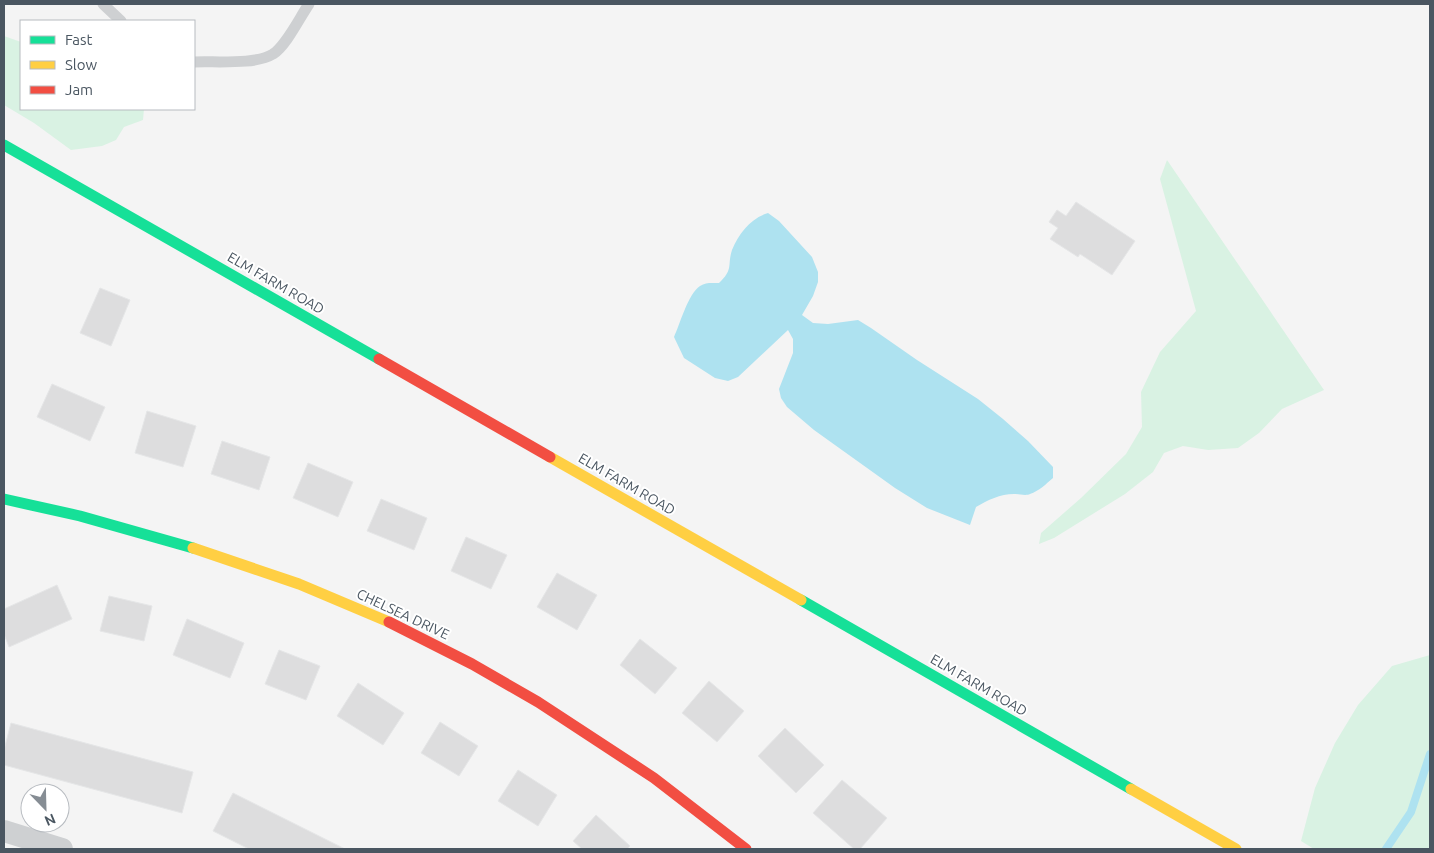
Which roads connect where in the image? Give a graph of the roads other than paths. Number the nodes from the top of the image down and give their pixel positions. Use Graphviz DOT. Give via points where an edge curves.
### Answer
graph roads {
  1 [pos="103,4"];
  2 [pos="309,4"];
  3 [pos="120,20"];
  4 [pos="195,62"];
  5 [pos="4,145"];
  6 [pos="4,499"];
  7 [pos="4,831"];
  8 [pos="62,849"];
  9 [pos="746,849"];
  10 [pos="1236,849"];
  1 -- 3 [label="lane"];
  2 -- 4 [label="lane" via="274,54 255,61"];
  5 -- 10 [label="street, ELM FARM ROAD"];
  6 -- 9 [label="street, CHELSEA DRIVE" via="202,550 299,584 387,621 538,702 654,778"];
  7 -- 8 [label="street"];
}
